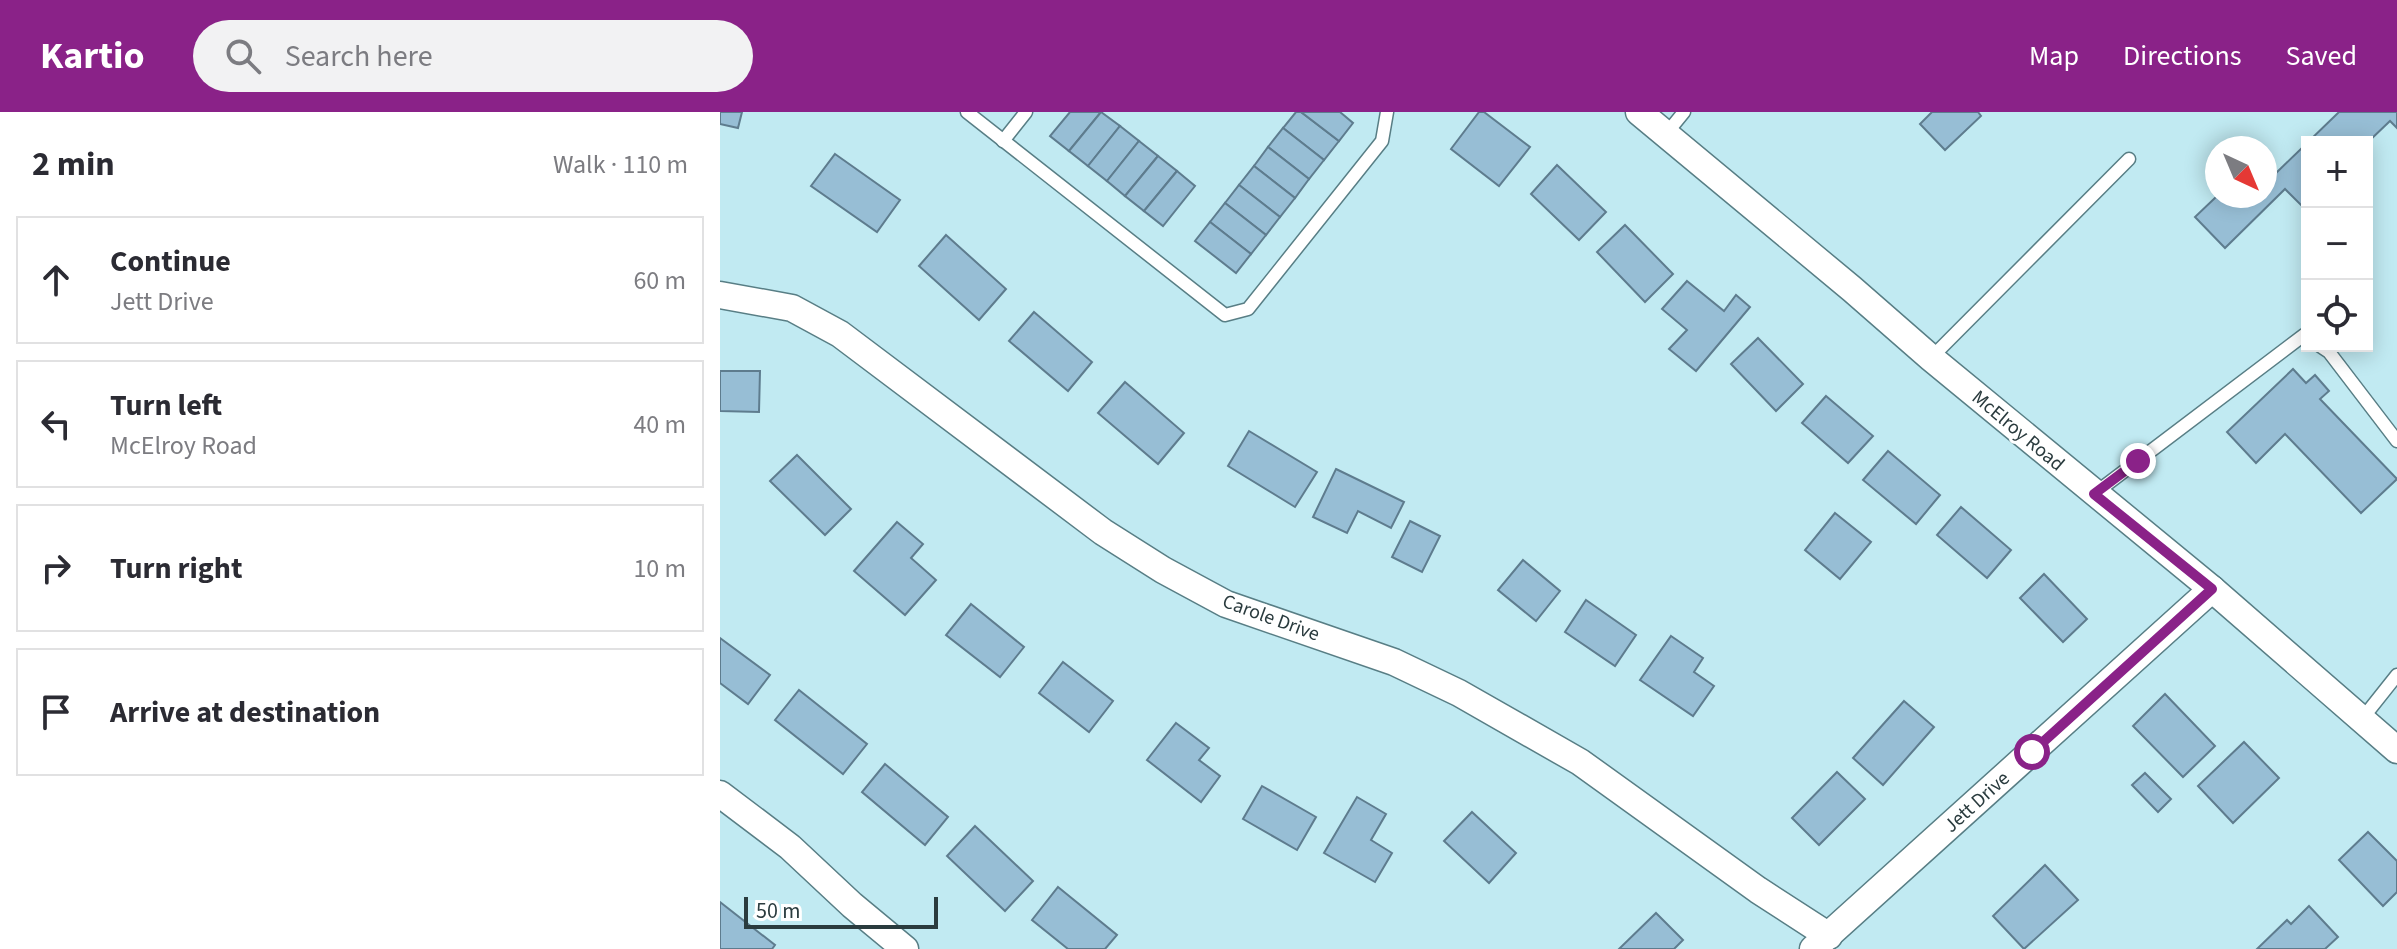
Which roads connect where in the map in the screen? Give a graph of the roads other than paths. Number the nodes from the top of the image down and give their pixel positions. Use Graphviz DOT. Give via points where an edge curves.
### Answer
graph roads {
  1 [pos="967,112"];
  2 [pos="1026,112"];
  3 [pos="1387,112"];
  4 [pos="1639,112"];
  5 [pos="1684,112"];
  6 [pos="1666,134"];
  7 [pos="1003,141"];
  8 [pos="2129,159"];
  9 [pos="720,295"];
  10 [pos="2301,337"];
  11 [pos="2329,352"];
  12 [pos="1931,358"];
  13 [pos="2397,441"];
  14 [pos="2094,494"];
  15 [pos="2212,589"];
  16 [pos="2397,675"];
  17 [pos="2362,719"];
  18 [pos="2397,750"];
  19 [pos="720,794"];
  20 [pos="1821,942"];
  21 [pos="905,949"];
  1 -- 7 [label="lane"];
  2 -- 7 [label="lane"];
  3 -- 7 [label="lane" via="1382,141 1248,309 1225,315"];
  4 -- 6 [label="street, McElroy Road"];
  5 -- 6 [label="lane"];
  6 -- 12 [label="street, McElroy Road"];
  8 -- 12 [label="lane"];
  9 -- 20 [label="street, Carole Drive" via="792,308 840,334 1103,532 1163,570 1226,604 1394,662 1580,762"];
  10 -- 14 [label="lane"];
  11 -- 13 [label="lane"];
  12 -- 14 [label="street, McElroy Road"];
  14 -- 15 [label="street, McElroy Road"];
  15 -- 17 [label="street, McElroy Road"];
  15 -- 20 [label="street, Jett Drive"];
  16 -- 17 [label="lane"];
  17 -- 18 [label="street, McElroy Road"];
  19 -- 21 [label="street" via="790,847"];
}
